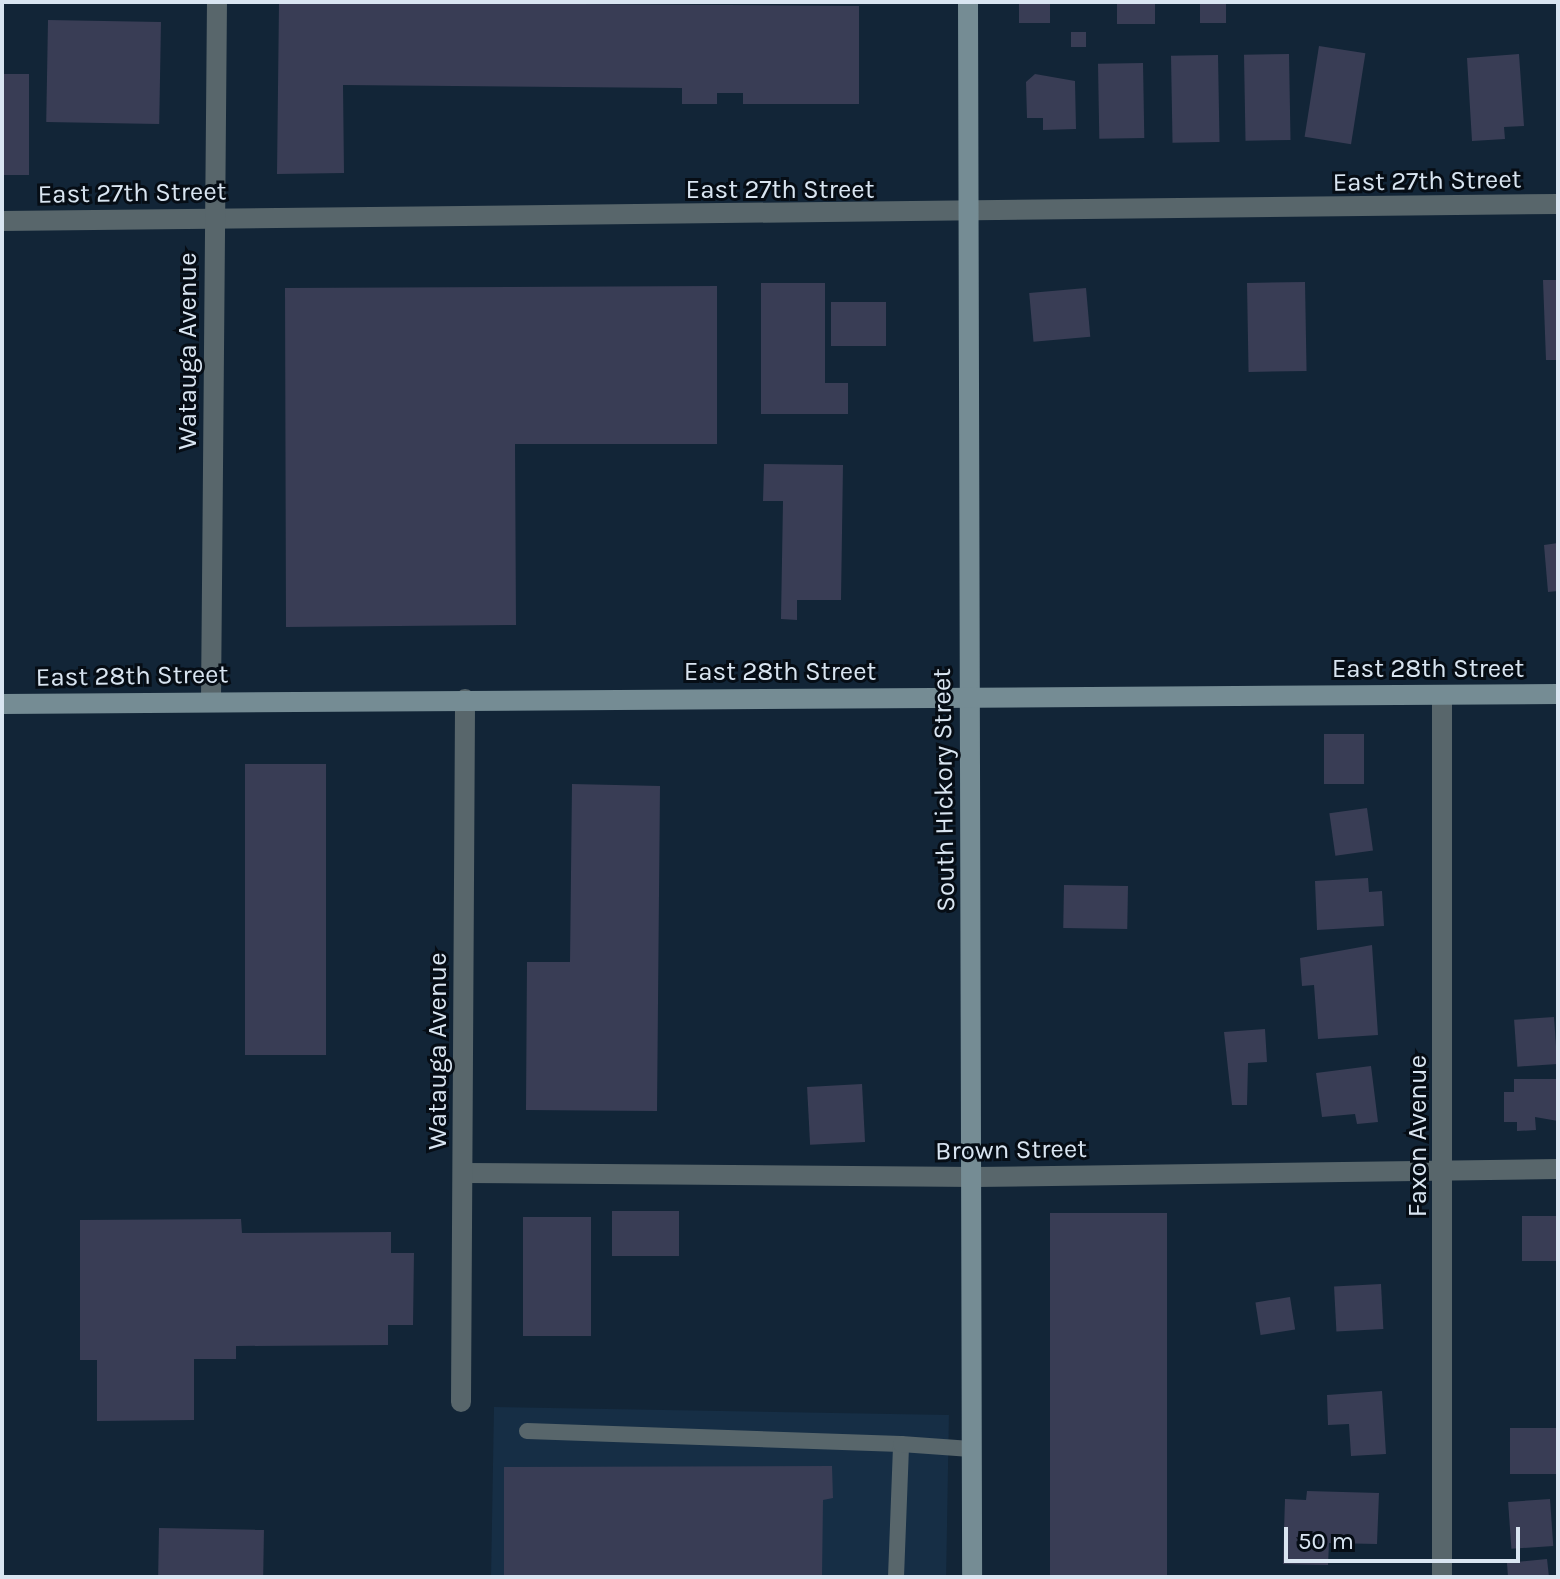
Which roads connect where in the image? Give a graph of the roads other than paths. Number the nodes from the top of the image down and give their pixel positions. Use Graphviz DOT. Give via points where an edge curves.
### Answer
graph roads {
  1 [pos="217,2"];
  2 [pos="968,2"];
  3 [pos="1558,204"];
  4 [pos="966,216"];
  5 [pos="215,218"];
  6 [pos="2,221"];
  7 [pos="1558,694"];
  8 [pos="1442,695"];
  9 [pos="968,698"];
  10 [pos="465,699"];
  11 [pos="211,701"];
  12 [pos="2,704"];
  13 [pos="1444,1168"];
  14 [pos="1558,1169"];
  15 [pos="464,1173"];
  16 [pos="975,1177"];
  17 [pos="461,1402"];
  18 [pos="527,1431"];
  19 [pos="901,1444"];
  20 [pos="971,1449"];
  21 [pos="896,1577"];
  22 [pos="972,1577"];
  23 [pos="1442,1577"];
  1 -- 5 [label="street, Watauga Avenue"];
  2 -- 4 [label="street, South Hickory Street"];
  3 -- 4 [label="street, East 27th Street"];
  4 -- 5 [label="street, East 27th Street"];
  4 -- 9 [label="street, South Hickory Street"];
  5 -- 6 [label="street, East 27th Street"];
  5 -- 11 [label="street, Watauga Avenue"];
  7 -- 8 [label="street, East 28th Street"];
  8 -- 9 [label="street, East 28th Street"];
  8 -- 13 [label="street, Faxon Avenue"];
  9 -- 10 [label="street, East 28th Street"];
  9 -- 16 [label="street, South Hickory Street"];
  10 -- 11 [label="street, East 28th Street"];
  10 -- 15 [label="street, Watauga Avenue"];
  11 -- 12 [label="street, East 28th Street"];
  13 -- 14 [label="street, Brown Street"];
  13 -- 16 [label="street, Brown Street"];
  13 -- 23 [label="street, Faxon Avenue"];
  15 -- 16 [label="street, Brown Street"];
  15 -- 17 [label="street, Watauga Avenue"];
  16 -- 20 [label="street, South Hickory Street"];
  18 -- 19 [label="lane"];
  19 -- 20 [label="lane"];
  19 -- 21 [label="lane"];
  20 -- 22 [label="street, South Hickory Street"];
}
